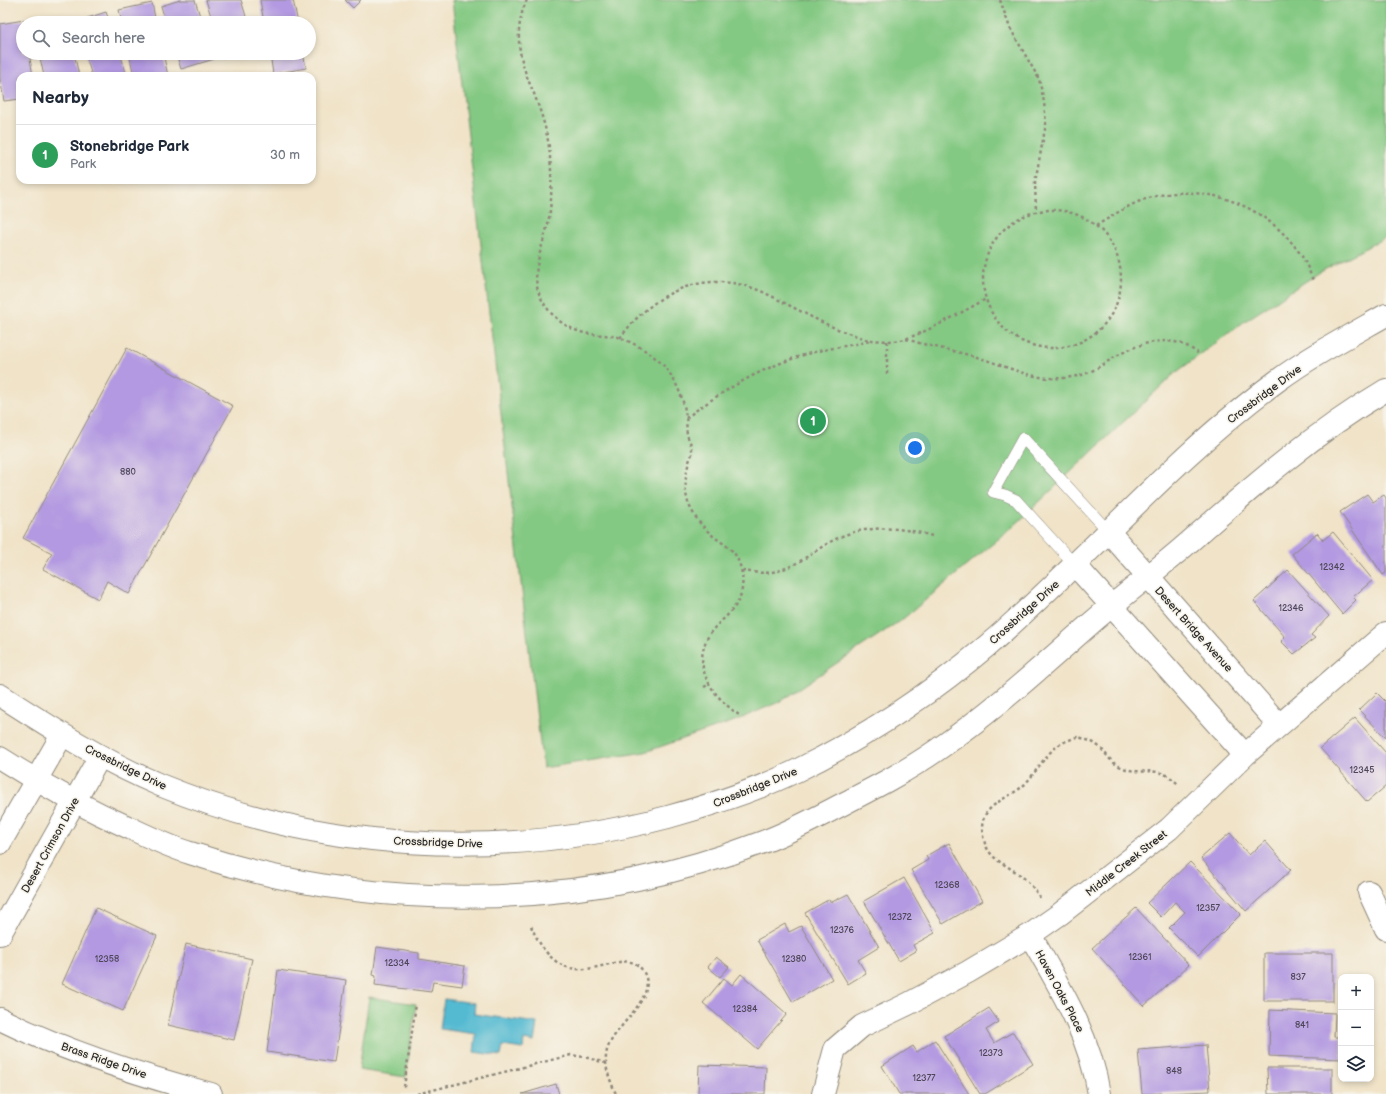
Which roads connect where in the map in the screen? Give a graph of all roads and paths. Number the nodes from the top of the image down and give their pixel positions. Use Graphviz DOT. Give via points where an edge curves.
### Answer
graph roads {
  1 [pos="527,0"];
  2 [pos="1000,0"];
  3 [pos="1036,212"];
  4 [pos="1096,226"];
  5 [pos="1313,280"];
  6 [pos="986,299"];
  7 [pos="1386,315"];
  8 [pos="620,338"];
  9 [pos="906,339"];
  10 [pos="870,340"];
  11 [pos="887,340"];
  12 [pos="1198,353"];
  13 [pos="887,374"];
  14 [pos="1386,390"];
  15 [pos="686,418"];
  16 [pos="1109,532"];
  17 [pos="932,536"];
  18 [pos="1075,565"];
  19 [pos="742,571"];
  20 [pos="1148,577"];
  21 [pos="1111,606"];
  22 [pos="1386,633"];
  23 [pos="708,685"];
  24 [pos="704,687"];
  25 [pos="0,695"];
  26 [pos="739,715"];
  27 [pos="1279,725"];
  28 [pos="62,735"];
  29 [pos="1245,755"];
  30 [pos="100,756"];
  31 [pos="0,758"];
  32 [pos="36,780"];
  33 [pos="1180,786"];
  34 [pos="74,801"];
  35 [pos="0,843"];
  36 [pos="1369,892"];
  37 [pos="1040,898"];
  38 [pos="531,926"];
  39 [pos="2,927"];
  40 [pos="1386,929"];
  41 [pos="1030,935"];
  42 [pos="416,1004"];
  43 [pos="0,1019"];
  44 [pos="606,1063"];
  45 [pos="404,1087"];
  46 [pos="211,1094"];
  47 [pos="417,1094"];
  48 [pos="616,1094"];
  49 [pos="823,1094"];
  50 [pos="1099,1094"];
  1 -- 8 [label="path" via="521,14 520,50 524,71 545,126 551,186 549,216 537,271 539,296 548,310 562,323 575,330"];
  2 -- 3 [label="path" via="1010,28 1038,79 1044,102 1046,124 1035,182"];
  3 -- 4 [label="path" via="1068,212"];
  3 -- 6 [label="path" via="1008,226 996,237 984,267"];
  4 -- 5 [label="path" via="1133,204 1155,196 1204,193 1234,201 1272,224 1303,258"];
  4 -- 6 [label="path" via="1115,252 1120,267 1121,283 1112,314 1090,337 1060,347 1044,348 1028,344 1002,326"];
  6 -- 9 [label="path"];
  7 -- 16 [label="street, Crossbridge Drive" via="1320,352 1256,397"];
  8 -- 10 [label="path" via="639,314 655,302 673,291 713,281 757,289 821,323"];
  8 -- 15 [label="path" via="651,354 664,367 684,402"];
  9 -- 11 [label="path"];
  9 -- 12 [label="path" via="980,358 1021,374 1061,379 1080,376 1129,349 1146,344 1164,341 1182,344"];
  10 -- 11 [label="path"];
  10 -- 15 [label="path" via="780,362 732,387"];
  11 -- 13 [label="path"];
  14 -- 20 [label="street" via="1303,445"];
  15 -- 19 [label="path" via="687,434 693,452 686,476 688,503 704,528 733,550"];
  16 -- 18 [label="street, Crossbridge Drive"];
  16 -- 18 [label="lane" via="1022,438 993,492 1016,500"];
  16 -- 20 [label="street, Desert Bridge Avenue"];
  17 -- 19 [label="path" via="889,528 858,531 826,544 785,568 760,573"];
  18 -- 21 [label="street"];
  18 -- 30 [label="street, Crossbridge Drive" via="989,644 914,704 871,732 792,773 746,792 698,808 606,831 552,840 454,844 397,842 348,836 256,818 160,785"];
  19 -- 23 [label="path" via="740,599 708,636 703,651"];
  20 -- 21 [label="street"];
  20 -- 27 [label="street, Desert Bridge Avenue"];
  21 -- 29 [label="street"];
  21 -- 34 [label="street" via="967,728 939,749 876,788 767,841 728,855 651,876 610,884 568,891 485,898 400,895 315,884 187,853"];
  22 -- 27 [label="street, Middle Creek Street"];
  23 -- 24 [label="path"];
  23 -- 26 [label="path" via="718,698"];
  25 -- 28 [label="street, Crossbridge Drive"];
  27 -- 29 [label="street, Middle Creek Street"];
  28 -- 30 [label="street, Crossbridge Drive"];
  28 -- 32 [label="street"];
  29 -- 41 [label="street, Middle Creek Street" via="1169,829"];
  30 -- 34 [label="street, Desert Crimson Drive"];
  31 -- 32 [label="street"];
  32 -- 34 [label="street"];
  32 -- 35 [label="street"];
  33 -- 37 [label="path" via="1170,775 1157,771 1128,771 1116,765 1096,743 1078,737 1060,743 1045,756 1024,785 987,812 981,827 984,842 993,856 1019,874"];
  34 -- 39 [label="street, Desert Crimson Drive"];
  36 -- 40 [label="street"];
  38 -- 44 [label="path" via="545,952 566,968 579,970 624,962 634,964 642,970 647,988 643,998 609,1044"];
  41 -- 49 [label="street, Middle Creek Street" via="908,1004 862,1026 835,1049"];
  41 -- 50 [label="street, Haven Oaks Place" via="1079,1024 1089,1049"];
  42 -- 45 [label="path"];
  43 -- 46 [label="street, Brass Ridge Drive" via="66,1048 116,1066"];
  44 -- 47 [label="path" via="571,1055"];
  44 -- 48 [label="path"];
}
